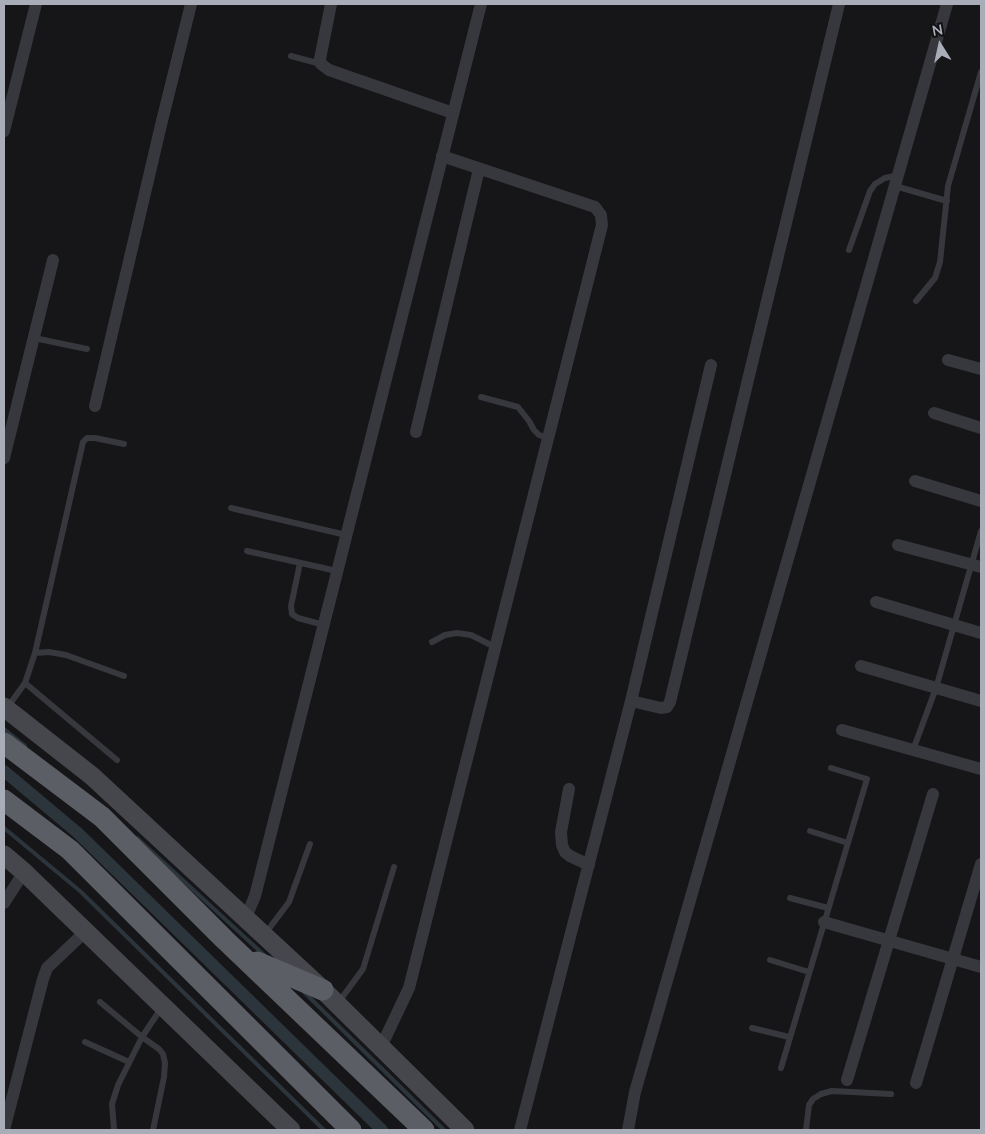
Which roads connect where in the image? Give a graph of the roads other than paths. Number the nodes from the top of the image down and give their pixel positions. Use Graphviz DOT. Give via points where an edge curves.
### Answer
graph roads {
  1 [pos="36,4"];
  2 [pos="191,4"];
  3 [pos="331,4"];
  4 [pos="481,4"];
  5 [pos="839,4"];
  6 [pos="947,4"];
  7 [pos="291,56"];
  8 [pos="321,64"];
  9 [pos="981,72"];
  10 [pos="453,113"];
  11 [pos="4,131"];
  12 [pos="442,156"];
  13 [pos="479,169"];
  14 [pos="897,180"];
  15 [pos="947,201"];
  16 [pos="849,250"];
  17 [pos="53,260"];
  18 [pos="916,301"];
  19 [pos="34,338"];
  20 [pos="87,349"];
  21 [pos="948,360"];
  22 [pos="711,365"];
  23 [pos="981,369"];
  24 [pos="482,397"];
  25 [pos="95,406"];
  26 [pos="934,413"];
  27 [pos="981,428"];
  28 [pos="416,432"];
  29 [pos="548,438"];
  30 [pos="124,444"];
  31 [pos="4,458"];
  32 [pos="914,481"];
  33 [pos="981,500"];
  34 [pos="231,508"];
  35 [pos="981,531"];
  36 [pos="346,536"];
  37 [pos="898,545"];
  38 [pos="247,551"];
  39 [pos="300,563"];
  40 [pos="977,566"];
  41 [pos="337,571"];
  42 [pos="876,602"];
  43 [pos="324,625"];
  44 [pos="955,625"];
  45 [pos="981,632"];
  46 [pos="432,642"];
  47 [pos="495,647"];
  48 [pos="35,653"];
  49 [pos="861,666"];
  50 [pos="124,676"];
  51 [pos="25,683"];
  52 [pos="936,688"];
  53 [pos="631,701"];
  54 [pos="981,701"];
  55 [pos="5,708"];
  56 [pos="842,730"];
  57 [pos="4,743"];
  58 [pos="913,750"];
  59 [pos="117,760"];
  60 [pos="831,768"];
  61 [pos="981,769"];
  62 [pos="569,789"];
  63 [pos="933,794"];
  64 [pos="4,800"];
  65 [pos="810,831"];
  66 [pos="848,843"];
  67 [pos="310,844"];
  68 [pos="4,856"];
  69 [pos="589,864"];
  70 [pos="981,864"];
  71 [pos="394,866"];
  72 [pos="24,872"];
  73 [pos="790,898"];
  74 [pos="4,903"];
  75 [pos="828,908"];
  76 [pos="247,915"];
  77 [pos="824,922"];
  78 [pos="86,931"];
  79 [pos="265,934"];
  80 [pos="889,940"];
  81 [pos="245,957"];
  82 [pos="952,958"];
  83 [pos="770,960"];
  84 [pos="981,967"];
  85 [pos="809,972"];
  86 [pos="330,997"];
  87 [pos="100,1002"];
  88 [pos="163,1006"];
  89 [pos="752,1028"];
  90 [pos="142,1037"];
  91 [pos="789,1037"];
  92 [pos="85,1042"];
  93 [pos="380,1046"];
  94 [pos="130,1062"];
  95 [pos="781,1068"];
  96 [pos="847,1080"];
  97 [pos="916,1083"];
  98 [pos="891,1094"];
  99 [pos="4,1130"];
  100 [pos="114,1130"];
  101 [pos="153,1130"];
  102 [pos="291,1130"];
  103 [pos="351,1130"];
  104 [pos="424,1130"];
  105 [pos="465,1130"];
  106 [pos="520,1130"];
  107 [pos="628,1130"];
  108 [pos="806,1130"];
  1 -- 11 [label="street"];
  2 -- 25 [label="street"];
  3 -- 8 [label="street"];
  4 -- 10 [label="street"];
  5 -- 53 [label="street" via="670,702 661,708"];
  6 -- 14 [label="street"];
  7 -- 8 [label="lane"];
  8 -- 10 [label="street" via="329,70"];
  9 -- 15 [label="lane" via="948,186"];
  10 -- 12 [label="street"];
  12 -- 13 [label="street"];
  12 -- 36 [label="street"];
  13 -- 28 [label="street"];
  13 -- 29 [label="street" via="595,207 601,215 602,224"];
  14 -- 15 [label="lane"];
  14 -- 16 [label="lane" via="885,178 870,191"];
  14 -- 107 [label="street" via="640,1074"];
  15 -- 18 [label="lane" via="940,262 935,278"];
  17 -- 19 [label="street"];
  19 -- 20 [label="lane"];
  19 -- 31 [label="street"];
  21 -- 23 [label="street"];
  22 -- 53 [label="street"];
  24 -- 29 [label="lane" via="518,407 534,430"];
  26 -- 27 [label="street"];
  29 -- 47 [label="street"];
  30 -- 48 [label="lane" via="95,438 87,438 83,442"];
  32 -- 33 [label="street"];
  34 -- 36 [label="lane"];
  35 -- 40 [label="lane"];
  36 -- 41 [label="street"];
  37 -- 40 [label="street"];
  38 -- 39 [label="lane"];
  39 -- 41 [label="lane"];
  39 -- 43 [label="lane" via="292,614"];
  40 -- 44 [label="lane"];
  41 -- 43 [label="street"];
  42 -- 44 [label="street"];
  43 -- 76 [label="street" via="255,896"];
  44 -- 45 [label="street"];
  44 -- 52 [label="lane"];
  46 -- 47 [label="lane" via="458,633 471,635"];
  47 -- 93 [label="street" via="409,988"];
  48 -- 50 [label="lane" via="66,655"];
  48 -- 51 [label="lane"];
  49 -- 52 [label="street"];
  51 -- 55 [label="lane"];
  51 -- 59 [label="lane"];
  52 -- 54 [label="street"];
  52 -- 58 [label="lane"];
  53 -- 69 [label="street"];
  55 -- 79 [label="main road" via="92,776"];
  56 -- 58 [label="street"];
  57 -- 81 [label="highway" via="102,817"];
  58 -- 61 [label="street"];
  60 -- 66 [label="lane" via="867,779"];
  62 -- 69 [label="street" via="561,832 562,845 570,856"];
  63 -- 80 [label="street"];
  64 -- 103 [label="highway" via="70,850"];
  65 -- 66 [label="lane"];
  66 -- 75 [label="lane"];
  67 -- 79 [label="lane" via="290,902"];
  68 -- 72 [label="main road"];
  69 -- 106 [label="street"];
  70 -- 82 [label="street"];
  71 -- 86 [label="lane" via="362,969"];
  72 -- 74 [label="street"];
  72 -- 78 [label="main road"];
  73 -- 75 [label="lane"];
  75 -- 77 [label="lane"];
  77 -- 80 [label="street"];
  77 -- 85 [label="lane"];
  78 -- 88 [label="main road"];
  78 -- 99 [label="street" via="48,968 43,979"];
  79 -- 86 [label="main road"];
  80 -- 82 [label="street"];
  80 -- 96 [label="street"];
  81 -- 86 [label="highway"];
  81 -- 104 [label="highway"];
  82 -- 84 [label="street"];
  82 -- 97 [label="street"];
  83 -- 85 [label="lane"];
  85 -- 91 [label="lane"];
  86 -- 93 [label="main road"];
  87 -- 90 [label="lane"];
  88 -- 90 [label="lane"];
  88 -- 102 [label="main road"];
  89 -- 91 [label="lane"];
  90 -- 94 [label="lane"];
  90 -- 101 [label="lane" via="159,1049 165,1063"];
  91 -- 95 [label="lane"];
  92 -- 94 [label="lane"];
  93 -- 105 [label="main road"];
  94 -- 100 [label="lane" via="112,1104"];
  98 -- 108 [label="lane" via="832,1091 821,1094 809,1105"];
}
